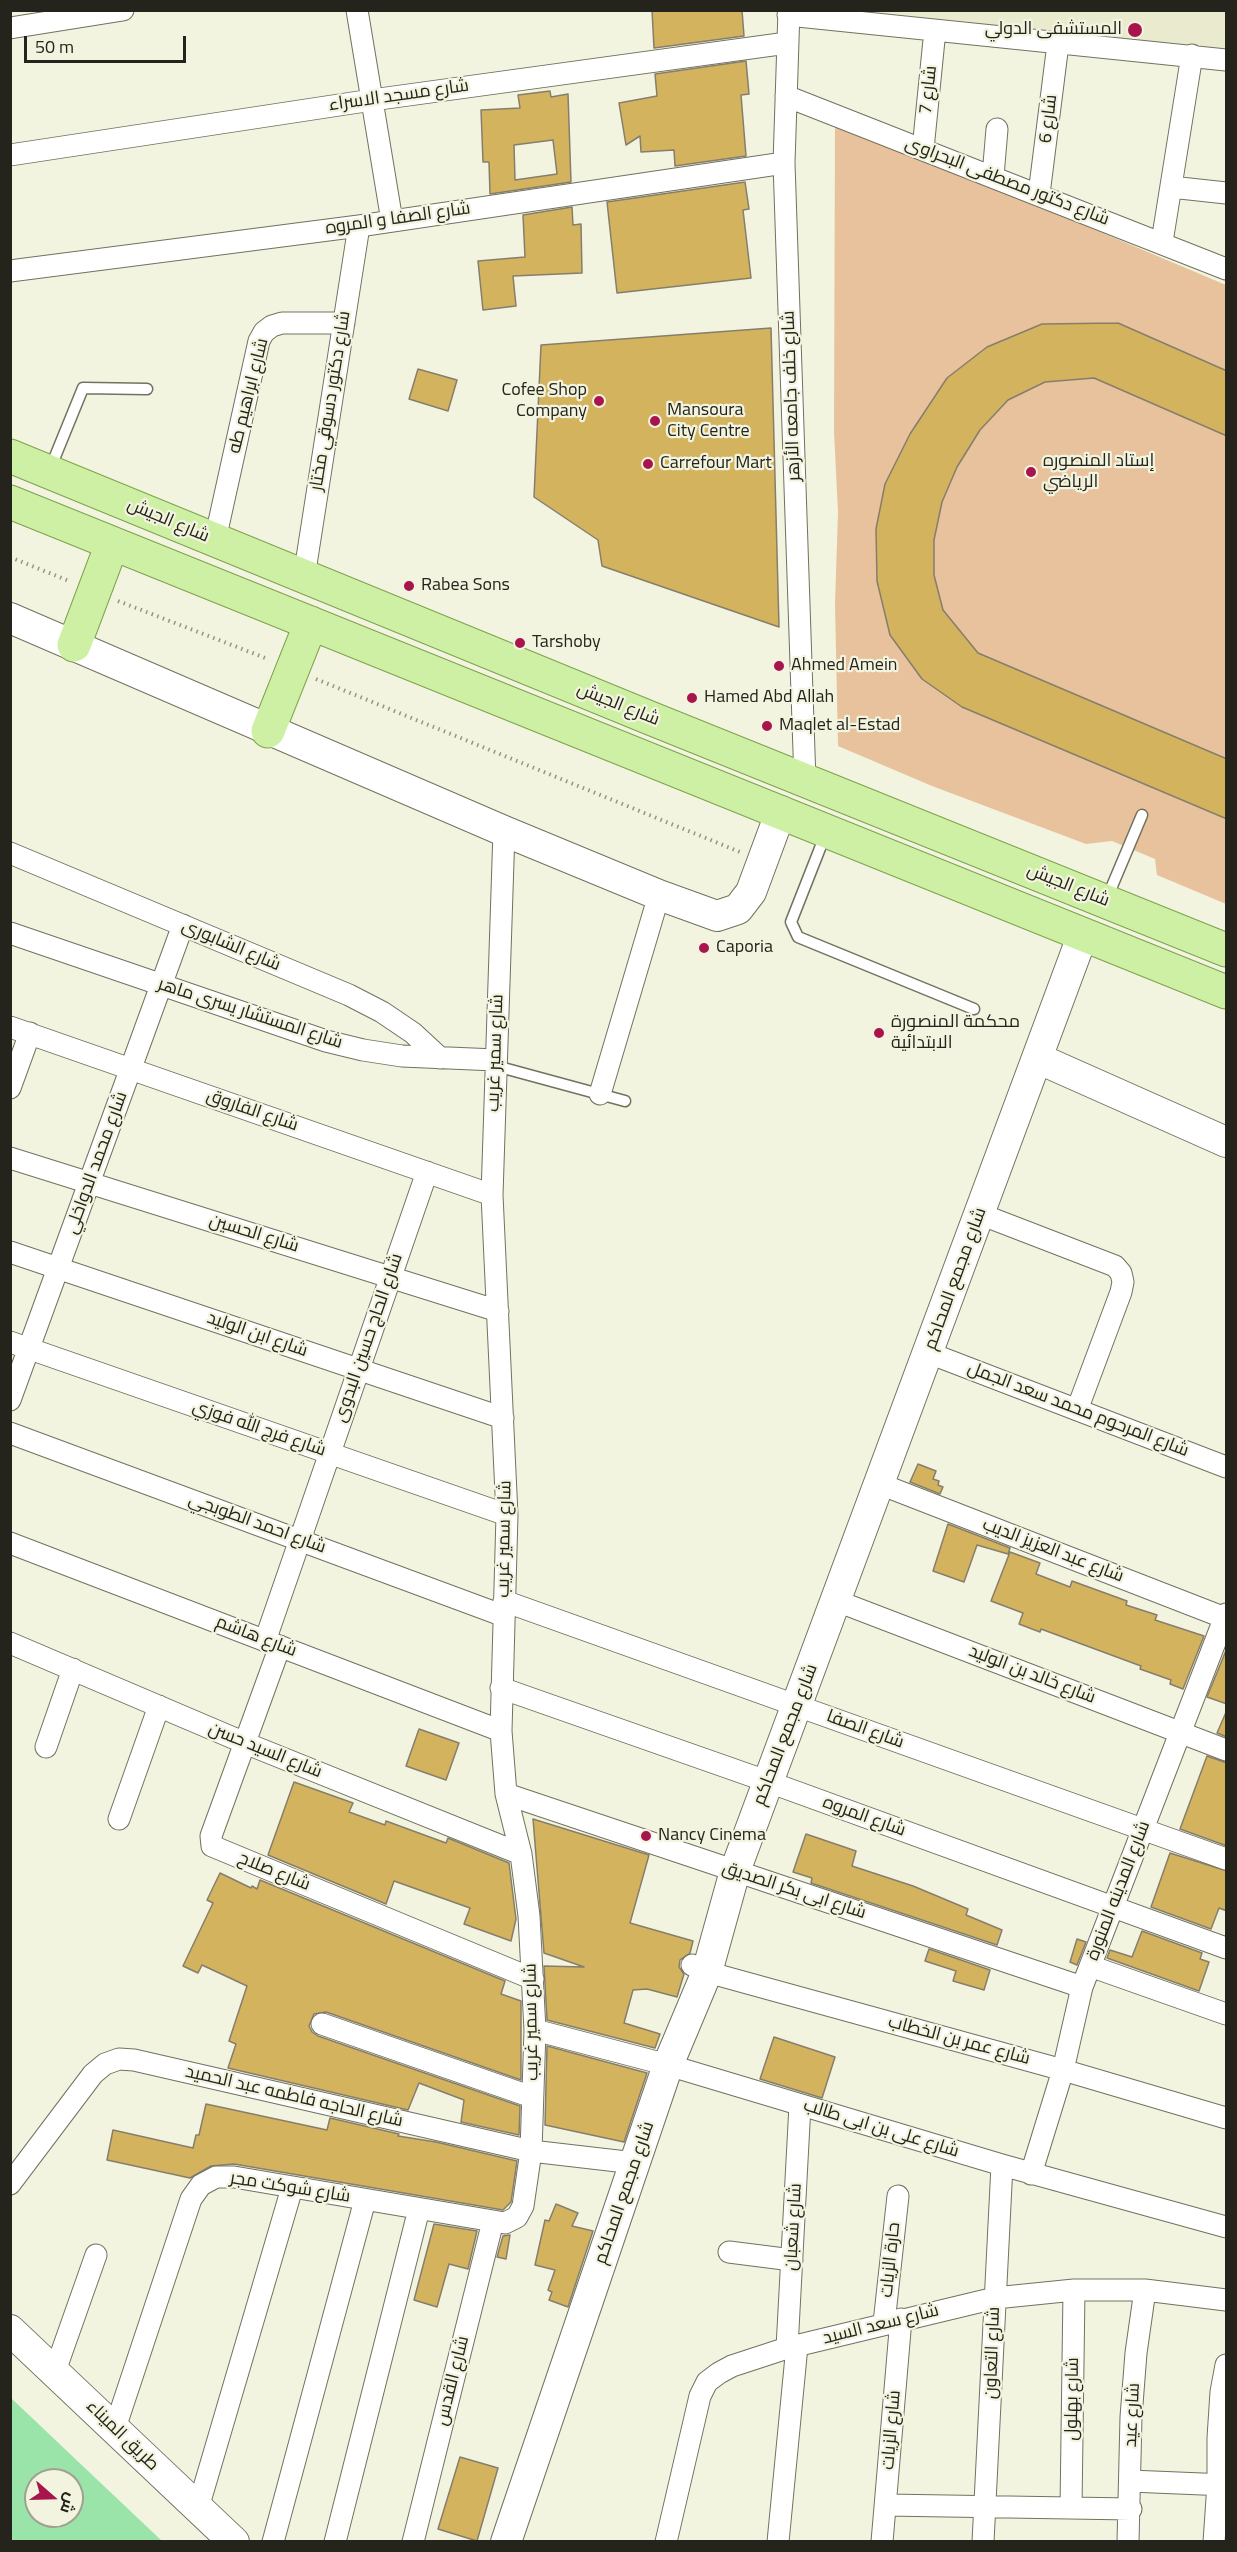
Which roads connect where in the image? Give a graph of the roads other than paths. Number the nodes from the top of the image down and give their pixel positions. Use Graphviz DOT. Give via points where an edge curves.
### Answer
graph roads {
  1 [pos="123,10"];
  2 [pos="357,10"];
  3 [pos="788,13"];
  4 [pos="10,28"];
  5 [pos="935,30"];
  6 [pos="788,43"];
  7 [pos="1058,44"];
  8 [pos="1192,55"];
  9 [pos="1227,60"];
  10 [pos="786,96"];
  11 [pos="372,100"];
  12 [pos="997,129"];
  13 [pos="923,149"];
  14 [pos="10,155"];
  15 [pos="784,163"];
  16 [pos="993,176"];
  17 [pos="1171,187"];
  18 [pos="1227,193"];
  19 [pos="1039,194"];
  20 [pos="393,221"];
  21 [pos="359,226"];
  22 [pos="1162,242"];
  23 [pos="1227,269"];
  24 [pos="10,271"];
  25 [pos="344,323"];
  26 [pos="147,389"];
  27 [pos="29,463"];
  28 [pos="92,489"];
  29 [pos="11,503"];
  30 [pos="75,528"];
  31 [pos="215,540"];
  32 [pos="112,544"];
  33 [pos="304,577"];
  34 [pos="10,618"];
  35 [pos="311,623"];
  36 [pos="74,645"];
  37 [pos="268,731"];
  38 [pos="805,781"];
  39 [pos="781,811"];
  40 [pos="1142,815"];
  41 [pos="827,830"];
  42 [pos="504,831"];
  43 [pos="10,852"];
  44 [pos="658,895"];
  45 [pos="1106,901"];
  46 [pos="183,925"];
  47 [pos="10,933"];
  48 [pos="1083,934"];
  49 [pos="1227,950"];
  50 [pos="161,985"];
  51 [pos="1227,992"];
  52 [pos="974,1009"];
  53 [pos="20,1030"];
  54 [pos="440,1058"];
  55 [pos="1037,1059"];
  56 [pos="496,1063"];
  57 [pos="131,1069"];
  58 [pos="10,1088"];
  59 [pos="600,1094"];
  60 [pos="625,1101"];
  61 [pos="1227,1142"];
  62 [pos="10,1158"];
  63 [pos="427,1172"];
  64 [pos="90,1183"];
  65 [pos="492,1195"];
  66 [pos="980,1214"];
  67 [pos="10,1252"];
  68 [pos="58,1269"];
  69 [pos="391,1276"];
  70 [pos="498,1311"];
  71 [pos="20,1346"];
  72 [pos="928,1353"];
  73 [pos="358,1369"];
  74 [pos="10,1400"];
  75 [pos="1077,1410"];
  76 [pos="503,1418"];
  77 [pos="10,1433"];
  78 [pos="329,1453"];
  79 [pos="1227,1467"];
  80 [pos="880,1484"];
  81 [pos="507,1515"];
  82 [pos="299,1540"];
  83 [pos="10,1543"];
  84 [pos="837,1601"];
  85 [pos="504,1609"];
  86 [pos="1226,1616"];
  87 [pos="10,1643"];
  88 [pos="272,1643"];
  89 [pos="73,1670"];
  90 [pos="501,1688"];
  91 [pos="159,1706"];
  92 [pos="797,1706"];
  93 [pos="501,1731"];
  94 [pos="1180,1732"];
  95 [pos="244,1743"];
  96 [pos="46,1747"];
  97 [pos="1227,1750"];
  98 [pos="769,1782"];
  99 [pos="506,1794"];
  100 [pos="119,1819"];
  101 [pos="1143,1829"];
  102 [pos="521,1854"];
  103 [pos="1227,1859"];
  104 [pos="735,1871"];
  105 [pos="1112,1907"];
  106 [pos="1227,1948"];
  107 [pos="1090,1966"];
  108 [pos="699,1968"];
  109 [pos="533,1979"];
  110 [pos="1082,1987"];
  111 [pos="1227,2014"];
  112 [pos="322,2024"];
  113 [pos="535,2030"];
  114 [pos="668,2065"];
  115 [pos="1063,2070"];
  116 [pos="532,2097"];
  117 [pos="800,2105"];
  118 [pos="1227,2118"];
  119 [pos="531,2151"];
  120 [pos="635,2163"];
  121 [pos="1002,2165"];
  122 [pos="1031,2174"];
  123 [pos="10,2184"];
  124 [pos="292,2188"];
  125 [pos="898,2196"];
  126 [pos="365,2200"];
  127 [pos="419,2209"];
  128 [pos="493,2221"];
  129 [pos="1227,2227"];
  130 [pos="729,2252"];
  131 [pos="96,2254"];
  132 [pos="792,2260"];
  133 [pos="1074,2290"];
  134 [pos="1145,2290"];
  135 [pos="995,2298"];
  136 [pos="1227,2300"];
  137 [pos="893,2321"];
  138 [pos="10,2330"];
  139 [pos="792,2347"];
  140 [pos="1227,2365"];
  141 [pos="55,2372"];
  142 [pos="115,2428"];
  143 [pos="1130,2481"];
  144 [pos="1222,2485"];
  145 [pos="886,2505"];
  146 [pos="986,2506"];
  147 [pos="198,2508"];
  148 [pos="1071,2508"];
  149 [pos="1131,2509"];
  150 [pos="234,2541"];
  151 [pos="273,2541"];
  152 [pos="334,2541"];
  153 [pos="413,2541"];
  154 [pos="506,2541"];
  155 [pos="666,2541"];
  156 [pos="778,2541"];
  157 [pos="882,2541"];
  158 [pos="983,2541"];
  159 [pos="1128,2541"];
  160 [pos="1214,2541"];
  1 -- 4 [label="street"];
  2 -- 11 [label="street"];
  3 -- 5 [label="street"];
  3 -- 6 [label="street, شارع خلف جامعه الأزهر"];
  5 -- 7 [label="street"];
  5 -- 13 [label="street, شارع 7"];
  6 -- 10 [label="street, شارع خلف جامعه الأزهر"];
  6 -- 11 [label="street, شارع مسجد الاسراء"];
  7 -- 8 [label="street"];
  7 -- 19 [label="street, شارع 6"];
  8 -- 9 [label="street"];
  8 -- 17 [label="street"];
  10 -- 13 [label="street, شارع دكتور مصطفى البحراوى"];
  10 -- 15 [label="street, شارع خلف جامعه الأزهر"];
  11 -- 14 [label="street, شارع مسجد الاسراء"];
  11 -- 20 [label="street"];
  12 -- 16 [label="street"];
  13 -- 16 [label="street, شارع دكتور مصطفى البحراوى"];
  15 -- 20 [label="street, شارع الصفا و المروه"];
  15 -- 38 [label="street, شارع خلف جامعه الأزهر"];
  16 -- 19 [label="street, شارع دكتور مصطفى البحراوى"];
  17 -- 18 [label="street"];
  17 -- 22 [label="street"];
  19 -- 22 [label="street, شارع دكتور مصطفى البحراوى"];
  20 -- 21 [label="street, شارع الصفا و المروه"];
  21 -- 24 [label="street, شارع الصفا و المروه"];
  21 -- 25 [label="street, شارع دكتور دسوقي مختار"];
  22 -- 23 [label="street, شارع دكتور مصطفى البحراوى"];
  25 -- 31 [label="street, شارع ابراهيم طه" via="282,324 264,332"];
  25 -- 33 [label="street, شارع دكتور دسوقي مختار"];
  26 -- 27 [label="lane" via="83,388"];
  27 -- 28 [label="main road, شارع الجيش"];
  27 -- 29 [label="main road" via="28,486"];
  28 -- 30 [label="main road" via="75,505"];
  28 -- 31 [label="main road, شارع الجيش"];
  29 -- 30 [label="main road"];
  30 -- 32 [label="main road"];
  31 -- 33 [label="main road, شارع الجيش"];
  32 -- 35 [label="main road"];
  32 -- 36 [label="main road"];
  33 -- 38 [label="main road, شارع الجيش"];
  34 -- 36 [label="street"];
  35 -- 37 [label="main road"];
  35 -- 39 [label="main road"];
  36 -- 37 [label="street"];
  37 -- 42 [label="street"];
  38 -- 45 [label="main road, شارع الجيش"];
  39 -- 41 [label="main road"];
  39 -- 44 [label="street" via="751,892 738,909 717,916"];
  40 -- 45 [label="lane"];
  41 -- 48 [label="main road"];
  41 -- 52 [label="lane" via="791,922 798,937"];
  42 -- 44 [label="street"];
  42 -- 56 [label="street, شارع سمير غريب"];
  43 -- 46 [label="street, شارع الشابورى"];
  44 -- 59 [label="street"];
  45 -- 49 [label="main road, شارع الجيش"];
  46 -- 50 [label="street, شارع محمد الدواخلي"];
  46 -- 54 [label="street, شارع الشابورى" via="382,1012"];
  47 -- 50 [label="street, شارع المستشار يسرى ماهر"];
  48 -- 51 [label="main road"];
  48 -- 55 [label="street, شارع مجمع المحاكم"];
  50 -- 54 [label="street, شارع المستشار يسرى ماهر" via="326,1041 392,1055"];
  50 -- 57 [label="street, شارع محمد الدواخلي"];
  53 -- 57 [label="street, شارع الفاروق"];
  53 -- 58 [label="street"];
  54 -- 56 [label="street, شارع المستشار يسرى ماهر"];
  55 -- 61 [label="street"];
  55 -- 66 [label="street, شارع مجمع المحاكم"];
  56 -- 59 [label="lane"];
  56 -- 65 [label="street, شارع سمير غريب"];
  57 -- 63 [label="street, شارع الفاروق"];
  57 -- 64 [label="street, شارع محمد الدواخلي"];
  59 -- 60 [label="lane"];
  62 -- 64 [label="street, شارع الحسين"];
  63 -- 65 [label="street, شارع الفاروق"];
  63 -- 69 [label="street, شارع الحاج حسين البدوى"];
  64 -- 68 [label="street, شارع محمد الدواخلي"];
  64 -- 69 [label="street, شارع الحسين"];
  65 -- 70 [label="street, شارع سمير غريب"];
  66 -- 72 [label="street, شارع مجمع المحاكم"];
  66 -- 75 [label="street" via="1115,1266 1121,1273 1121,1292"];
  67 -- 68 [label="street, شارع ابن الوليد"];
  68 -- 71 [label="street, شارع محمد الدواخلي"];
  68 -- 73 [label="street, شارع ابن الوليد"];
  69 -- 70 [label="street, شارع الحسين"];
  69 -- 73 [label="street, شارع الحاج حسين البدوى"];
  70 -- 76 [label="street, شارع سمير غريب"];
  71 -- 74 [label="street, شارع محمد الدواخلي"];
  71 -- 78 [label="street, شارع فرج الله فوزي"];
  72 -- 75 [label="street, شارع المرحوم محمد سعد الجمل"];
  72 -- 80 [label="street, شارع مجمع المحاكم"];
  73 -- 76 [label="street, شارع ابن الوليد"];
  73 -- 78 [label="street, شارع الحاج حسين البدوى"];
  75 -- 79 [label="street, شارع المرحوم محمد سعد الجمل"];
  76 -- 81 [label="street, شارع سمير غريب"];
  77 -- 82 [label="street, شارع احمد الطوبجي"];
  78 -- 81 [label="street, شارع فرج الله فوزي"];
  78 -- 82 [label="street, شارع الحاج حسين البدوى"];
  80 -- 84 [label="street, شارع مجمع المحاكم"];
  80 -- 86 [label="street, شارع عبد العزيز الديب"];
  81 -- 85 [label="street, شارع سمير غريب"];
  82 -- 85 [label="street, شارع احمد الطوبجي"];
  82 -- 88 [label="street, شارع الحاج حسين البدوى"];
  83 -- 88 [label="street, شارع هاشم"];
  84 -- 92 [label="street, شارع مجمع المحاكم"];
  84 -- 94 [label="street, شارع خالد بن الوليد"];
  85 -- 90 [label="street, شارع سمير غريب"];
  85 -- 92 [label="street, شارع الصفا"];
  86 -- 94 [label="street, شارع المدينه المنورة"];
  87 -- 89 [label="street, شارع السيد حسن"];
  88 -- 93 [label="street, شارع هاشم"];
  88 -- 95 [label="street, شارع صلاح"];
  89 -- 91 [label="street, شارع السيد حسن"];
  89 -- 96 [label="street"];
  90 -- 93 [label="street, شارع سمير غريب"];
  90 -- 98 [label="street, شارع المروه"];
  91 -- 95 [label="street, شارع السيد حسن"];
  91 -- 100 [label="street"];
  92 -- 98 [label="street, شارع مجمع المحاكم"];
  92 -- 101 [label="street, شارع الصفا"];
  93 -- 99 [label="street, شارع سمير غريب"];
  94 -- 97 [label="street, شارع خالد بن الوليد"];
  94 -- 101 [label="street, شارع المدينه المنورة"];
  95 -- 102 [label="street, شارع السيد حسن"];
  95 -- 109 [label="street, شارع صلاح" via="211,1836 212,1846"];
  98 -- 104 [label="street, شارع مجمع المحاكم"];
  98 -- 105 [label="street, شارع المروه"];
  99 -- 102 [label="street, شارع سمير غريب"];
  99 -- 104 [label="street, شارع ابى بكر الصديق"];
  101 -- 103 [label="street, شارع الصفا"];
  101 -- 105 [label="street, شارع المدينه المنورة"];
  102 -- 109 [label="street, شارع سمير غريب"];
  104 -- 108 [label="street, شارع مجمع المحاكم"];
  104 -- 110 [label="street, شارع ابى بكر الصديق"];
  105 -- 106 [label="street, شارع المروه"];
  105 -- 107 [label="street, شارع المدينه المنورة"];
  107 -- 110 [label="street, شارع المدينه المنورة"];
  107 -- 111 [label="street"];
  108 -- 114 [label="street, شارع مجمع المحاكم"];
  108 -- 115 [label="street, شارع عمر بن الخطاب"];
  109 -- 113 [label="street, شارع سمير غريب"];
  110 -- 115 [label="street, شارع المدينه المنورة"];
  112 -- 116 [label="street"];
  113 -- 114 [label="street, شارع على بن ابى طالب"];
  113 -- 116 [label="street, شارع سمير غريب"];
  114 -- 117 [label="street, شارع على بن ابى طالب"];
  114 -- 120 [label="street, شارع مجمع المحاكم"];
  115 -- 118 [label="street, شارع عمر بن الخطاب"];
  115 -- 122 [label="street, شارع المدينه المنورة"];
  116 -- 119 [label="street, شارع سمير غريب"];
  117 -- 121 [label="street, شارع على بن ابى طالب"];
  117 -- 132 [label="street, شارع شعبان"];
  119 -- 120 [label="street, شارع الحاجه فاطمه عبد الحميد"];
  119 -- 123 [label="street, شارع الحاجه فاطمه عبد الحميد" via="119,2059 93,2074"];
  119 -- 128 [label="street, شارع سمير غريب" via="523,2206 517,2217 505,2223"];
  120 -- 154 [label="street, شارع مجمع المحاكم"];
  121 -- 122 [label="street, شارع على بن ابى طالب"];
  121 -- 135 [label="street, شارع التعاون"];
  122 -- 129 [label="street, شارع على بن ابى طالب"];
  124 -- 126 [label="street, شارع شوكت مجر"];
  124 -- 142 [label="street, شارع شوكت مجر" via="234,2177 216,2177 201,2185 191,2199"];
  124 -- 147 [label="street"];
  125 -- 137 [label="street, حارة الزيات"];
  126 -- 127 [label="street, شارع شوكت مجر"];
  126 -- 151 [label="street"];
  127 -- 128 [label="street, شارع شوكت مجر"];
  127 -- 152 [label="street"];
  128 -- 153 [label="street, شارع القدس"];
  130 -- 132 [label="street"];
  131 -- 141 [label="street"];
  132 -- 139 [label="street, شارع شعبان"];
  133 -- 134 [label="street, شارع سعد السيد"];
  133 -- 135 [label="street, شارع سعد السيد"];
  133 -- 148 [label="street, شارع بهلول"];
  134 -- 136 [label="street, شارع سعد السيد"];
  134 -- 143 [label="street, شارع عيد" via="1136,2353"];
  135 -- 137 [label="street, شارع سعد السيد"];
  135 -- 146 [label="street, شارع التعاون"];
  137 -- 139 [label="street, شارع سعد السيد"];
  137 -- 145 [label="street, شارع الزيات"];
  138 -- 141 [label="street, طريق الميناء"];
  139 -- 155 [label="street, شارع سعد السيد" via="732,2366 707,2382 700,2396"];
  139 -- 156 [label="street, شارع شعبان"];
  140 -- 144 [label="street" via="1218,2438"];
  141 -- 142 [label="street, طريق الميناء"];
  142 -- 147 [label="street, طريق الميناء"];
  143 -- 144 [label="street"];
  143 -- 149 [label="street, شارع عيد"];
  144 -- 160 [label="street"];
  145 -- 146 [label="street"];
  145 -- 157 [label="street, شارع الزيات"];
  146 -- 148 [label="street"];
  146 -- 158 [label="street, شارع التعاون"];
  147 -- 150 [label="street, طريق الميناء"];
  148 -- 149 [label="street"];
  149 -- 159 [label="street, شارع عيد"];
}
